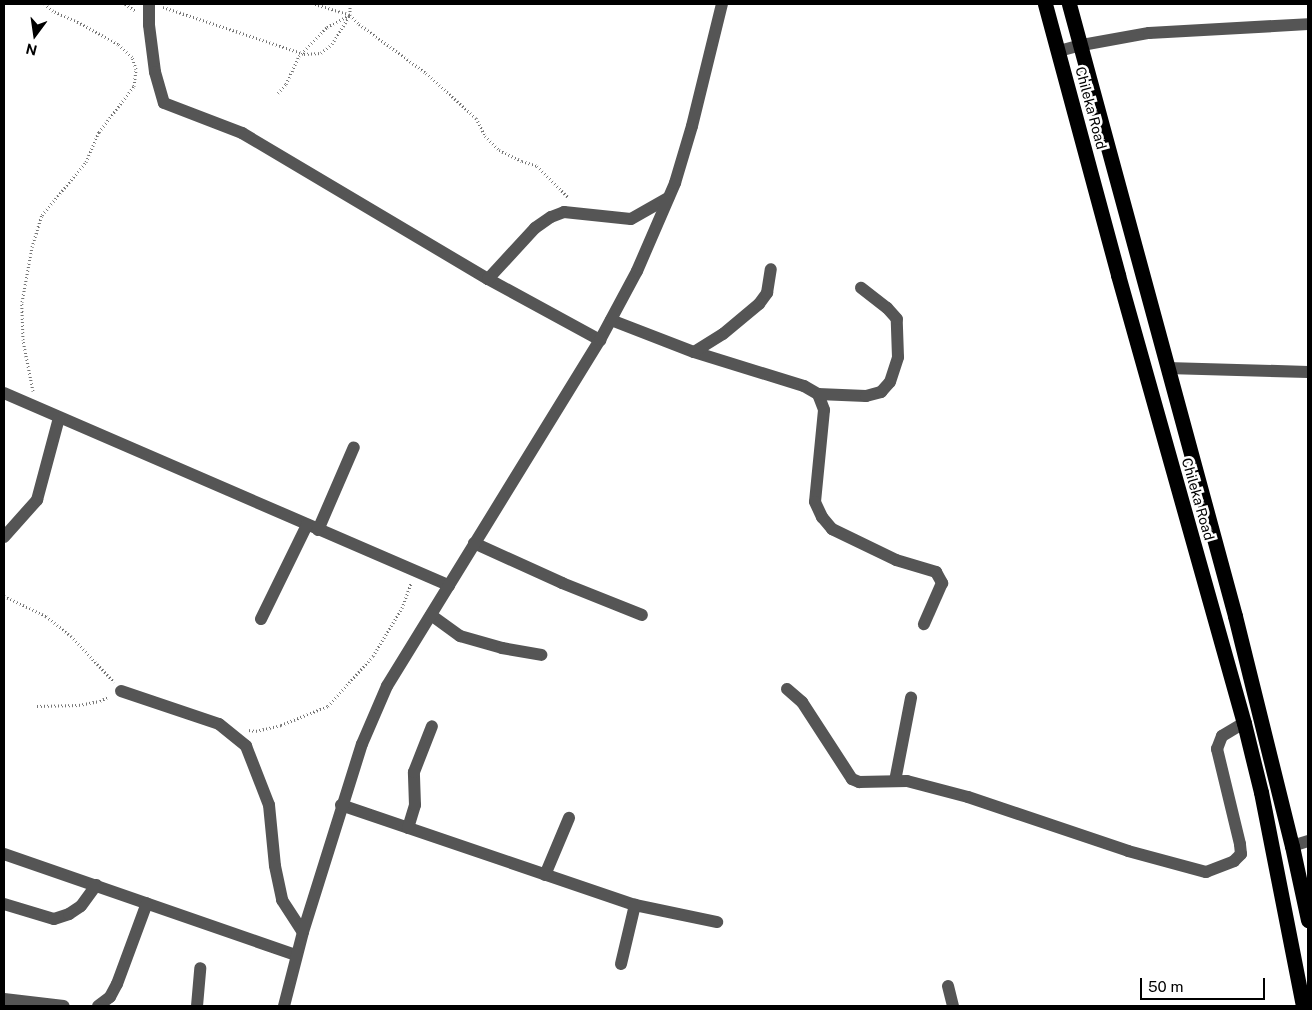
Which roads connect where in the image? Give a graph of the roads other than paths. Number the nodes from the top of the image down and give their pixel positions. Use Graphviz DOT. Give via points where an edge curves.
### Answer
graph roads {
  1 [pos="722,4"];
  2 [pos="1045,4"];
  3 [pos="1069,4"];
  4 [pos="149,9"];
  5 [pos="1308,24"];
  6 [pos="1082,44"];
  7 [pos="1059,52"];
  8 [pos="668,198"];
  9 [pos="771,269"];
  10 [pos="488,279"];
  11 [pos="861,288"];
  12 [pos="611,320"];
  13 [pos="600,340"];
  14 [pos="694,352"];
  15 [pos="1167,368"];
  16 [pos="1308,372"];
  17 [pos="4,393"];
  18 [pos="818,394"];
  19 [pos="59,418"];
  20 [pos="354,447"];
  21 [pos="313,528"];
  22 [pos="4,537"];
  23 [pos="474,543"];
  24 [pos="449,586"];
  25 [pos="431,615"];
  26 [pos="642,615"];
  27 [pos="261,619"];
  28 [pos="924,624"];
  29 [pos="540,655"];
  30 [pos="787,689"];
  31 [pos="121,691"];
  32 [pos="911,698"];
  33 [pos="1244,723"];
  34 [pos="432,726"];
  35 [pos="895,781"];
  36 [pos="342,805"];
  37 [pos="569,818"];
  38 [pos="408,828"];
  39 [pos="1308,841"];
  40 [pos="1292,846"];
  41 [pos="4,854"];
  42 [pos="545,875"];
  43 [pos="96,885"];
  44 [pos="147,903"];
  45 [pos="4,904"];
  46 [pos="638,906"];
  47 [pos="1308,920"];
  48 [pos="717,922"];
  49 [pos="303,932"];
  50 [pos="296,955"];
  51 [pos="621,964"];
  52 [pos="200,968"];
  53 [pos="948,986"];
  54 [pos="4,998"];
  55 [pos="64,1006"];
  56 [pos="98,1006"];
  57 [pos="198,1006"];
  58 [pos="284,1006"];
  59 [pos="953,1006"];
  60 [pos="1303,1006"];
  1 -- 8 [label="street" via="692,126"];
  2 -- 7 [label="highway, Chileka Road"];
  3 -- 6 [label="highway, Chileka Road"];
  4 -- 10 [label="street" via="155,72 164,103 242,133"];
  5 -- 6 [label="street" via="1149,33"];
  6 -- 7 [label="street"];
  6 -- 15 [label="highway, Chileka Road" via="1093,96"];
  7 -- 33 [label="highway, Chileka Road"];
  8 -- 10 [label="street" via="632,219 564,212 551,217 535,228"];
  8 -- 12 [label="street" via="637,271"];
  9 -- 14 [label="street" via="767,293 759,304 723,334"];
  10 -- 13 [label="street"];
  11 -- 18 [label="street" via="897,319 898,356 890,382 881,392 866,396"];
  12 -- 13 [label="street"];
  12 -- 14 [label="street"];
  13 -- 23 [label="street"];
  14 -- 18 [label="street" via="804,386"];
  15 -- 16 [label="street"];
  15 -- 40 [label="highway, Chileka Road" via="1235,616"];
  17 -- 19 [label="street"];
  18 -- 28 [label="street" via="824,410 815,502 832,529 896,560 936,572 942,583"];
  19 -- 21 [label="street"];
  19 -- 22 [label="street" via="37,500"];
  20 -- 21 [label="street"];
  21 -- 24 [label="street"];
  21 -- 27 [label="street"];
  23 -- 24 [label="street"];
  23 -- 26 [label="street"];
  24 -- 25 [label="street"];
  25 -- 29 [label="street" via="460,636"];
  25 -- 36 [label="street" via="387,686 362,744"];
  30 -- 35 [label="street" via="802,702 852,779 859,782"];
  31 -- 49 [label="street" via="219,724 246,746 269,805 282,900"];
  32 -- 35 [label="street"];
  33 -- 35 [label="street" via="1222,736 1217,749 1241,854 1234,861 1206,872 1128,851 968,797 907,781"];
  33 -- 60 [label="highway, Chileka Road" via="1261,792"];
  34 -- 38 [label="street" via="414,772 415,805"];
  36 -- 38 [label="street"];
  36 -- 49 [label="street"];
  37 -- 42 [label="street"];
  38 -- 42 [label="street"];
  39 -- 40 [label="street"];
  40 -- 47 [label="highway, Chileka Road"];
  41 -- 43 [label="street"];
  42 -- 46 [label="street"];
  43 -- 44 [label="street"];
  43 -- 45 [label="street" via="81,906 54,919"];
  44 -- 50 [label="street"];
  44 -- 56 [label="street" via="110,997"];
  46 -- 48 [label="street"];
  46 -- 51 [label="street"];
  49 -- 50 [label="street"];
  50 -- 58 [label="street"];
  52 -- 57 [label="street"];
  53 -- 59 [label="street"];
  54 -- 55 [label="street"];
}
